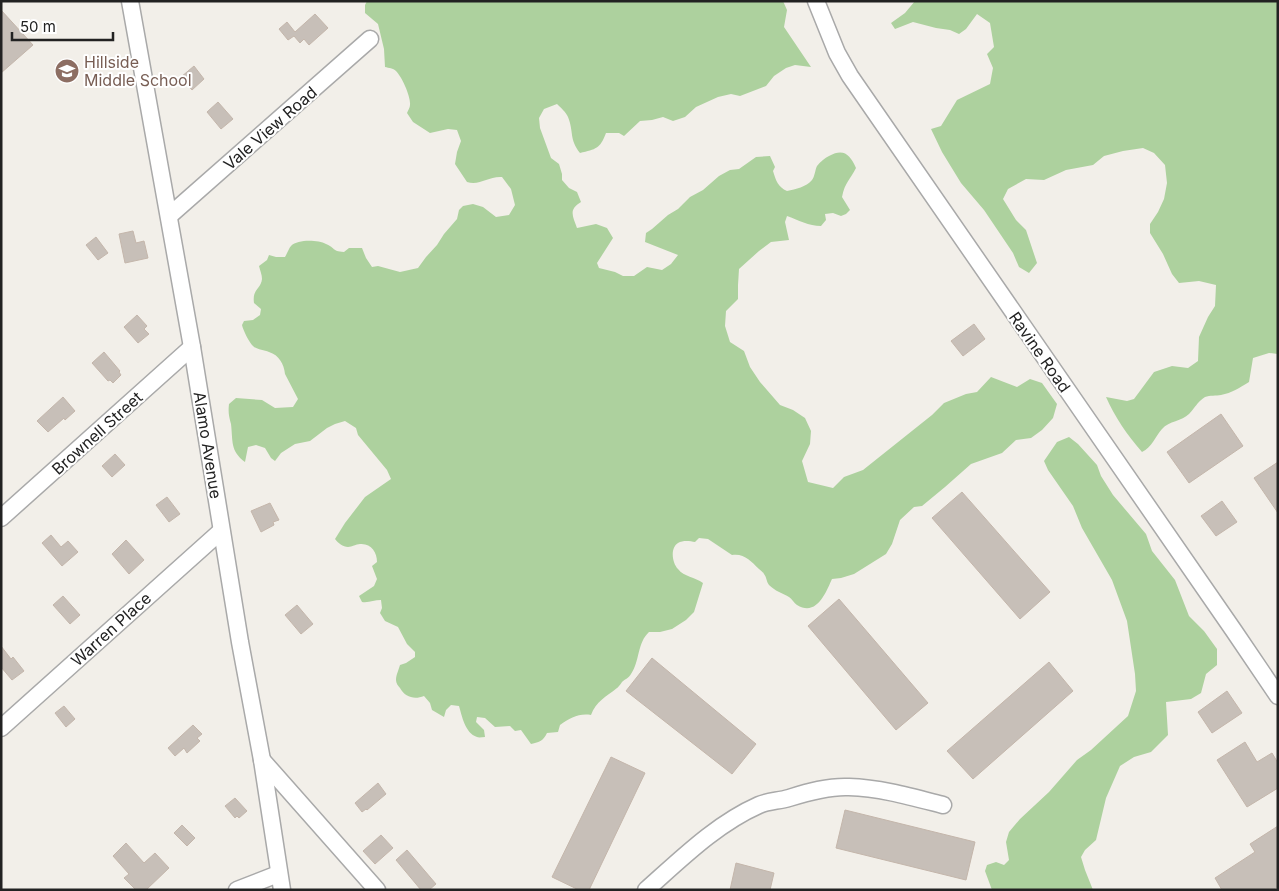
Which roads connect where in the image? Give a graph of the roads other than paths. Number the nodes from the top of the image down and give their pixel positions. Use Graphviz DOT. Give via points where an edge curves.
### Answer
graph roads {
  1 [pos="130,1"];
  2 [pos="816,1"];
  3 [pos="370,40"];
  4 [pos="169,216"];
  5 [pos="192,347"];
  6 [pos="1,518"];
  7 [pos="221,531"];
  8 [pos="1278,696"];
  9 [pos="1,728"];
  10 [pos="262,760"];
  11 [pos="943,805"];
  12 [pos="278,874"];
  13 [pos="237,890"];
  14 [pos="282,890"];
  15 [pos="377,890"];
  16 [pos="646,890"];
  1 -- 4 [label="street, Alamo Avenue"];
  2 -- 8 [label="street, Ravine Road" via="836,52 850,76"];
  3 -- 4 [label="street, Vale View Road"];
  4 -- 5 [label="street, Alamo Avenue"];
  5 -- 6 [label="street, Brownell Street"];
  5 -- 7 [label="street, Alamo Avenue"];
  7 -- 9 [label="street, Warren Place"];
  7 -- 10 [label="street, Alamo Avenue"];
  10 -- 12 [label="street, Alamo Avenue"];
  10 -- 15 [label="street"];
  11 -- 16 [label="street" via="848,787 761,804 713,833"];
  12 -- 13 [label="street"];
  12 -- 14 [label="street, Alamo Avenue"];
}
